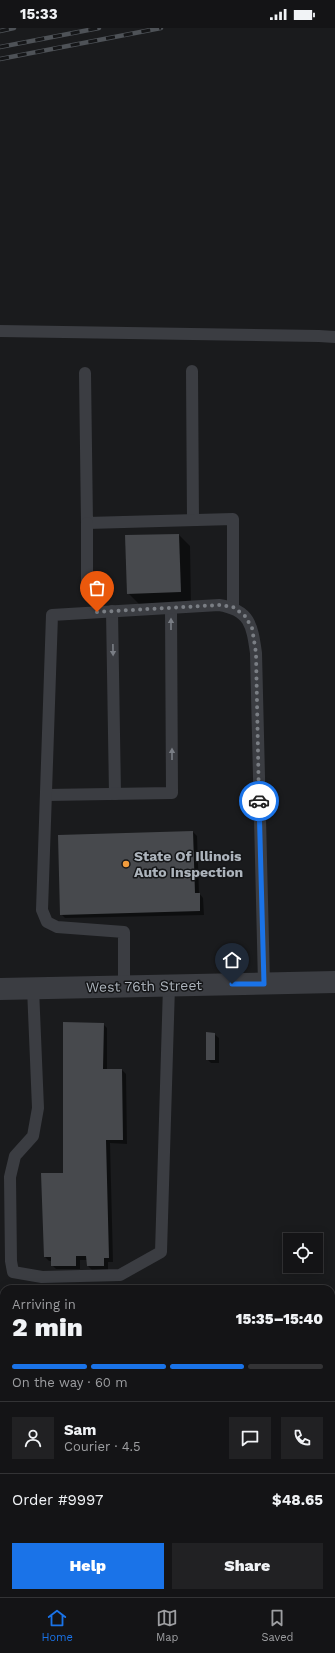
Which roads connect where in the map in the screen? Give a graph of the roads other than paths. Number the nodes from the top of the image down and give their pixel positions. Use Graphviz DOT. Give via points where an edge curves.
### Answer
graph roads {
  1 [pos="0,331"];
  2 [pos="335,337"];
  3 [pos="192,371"];
  4 [pos="85,373"];
  5 [pos="193,520"];
  6 [pos="87,523"];
  7 [pos="87,584"];
  8 [pos="233,607"];
  9 [pos="171,608"];
  10 [pos="112,611"];
  11 [pos="115,794"];
  12 [pos="46,795"];
  13 [pos="335,982"];
  14 [pos="264,984"];
  15 [pos="124,986"];
  16 [pos="169,986"];
  17 [pos="33,988"];
  18 [pos="0,989"];
  1 -- 2 [label="lane"];
  3 -- 5 [label="lane"];
  4 -- 6 [label="lane"];
  5 -- 6 [label="lane"];
  5 -- 8 [label="lane" via="233,519"];
  6 -- 7 [label="lane"];
  8 -- 9 [label="lane" via="219,605"];
  8 -- 14 [label="lane" via="245,616 252,628 256,653"];
  9 -- 10 [label="lane"];
  11 -- 9 [label="lane, one-way" via="172,793"];
  10 -- 11 [label="lane, one-way"];
  10 -- 12 [label="lane" via="52,615"];
  11 -- 12 [label="lane"];
  12 -- 15 [label="lane" via="42,910 47,922 57,927 124,932"];
  13 -- 14 [label="street, West 76th Street"];
  14 -- 16 [label="street, West 76th Street"];
  15 -- 16 [label="street, West 76th Street"];
  15 -- 17 [label="street, West 76th Street"];
  16 -- 17 [label="lane" via="161,1252 120,1274 42,1278 13,1272 11,1261 10,1177 15,1156 33,1136 38,1108"];
  17 -- 18 [label="street, West 76th Street"];
}
